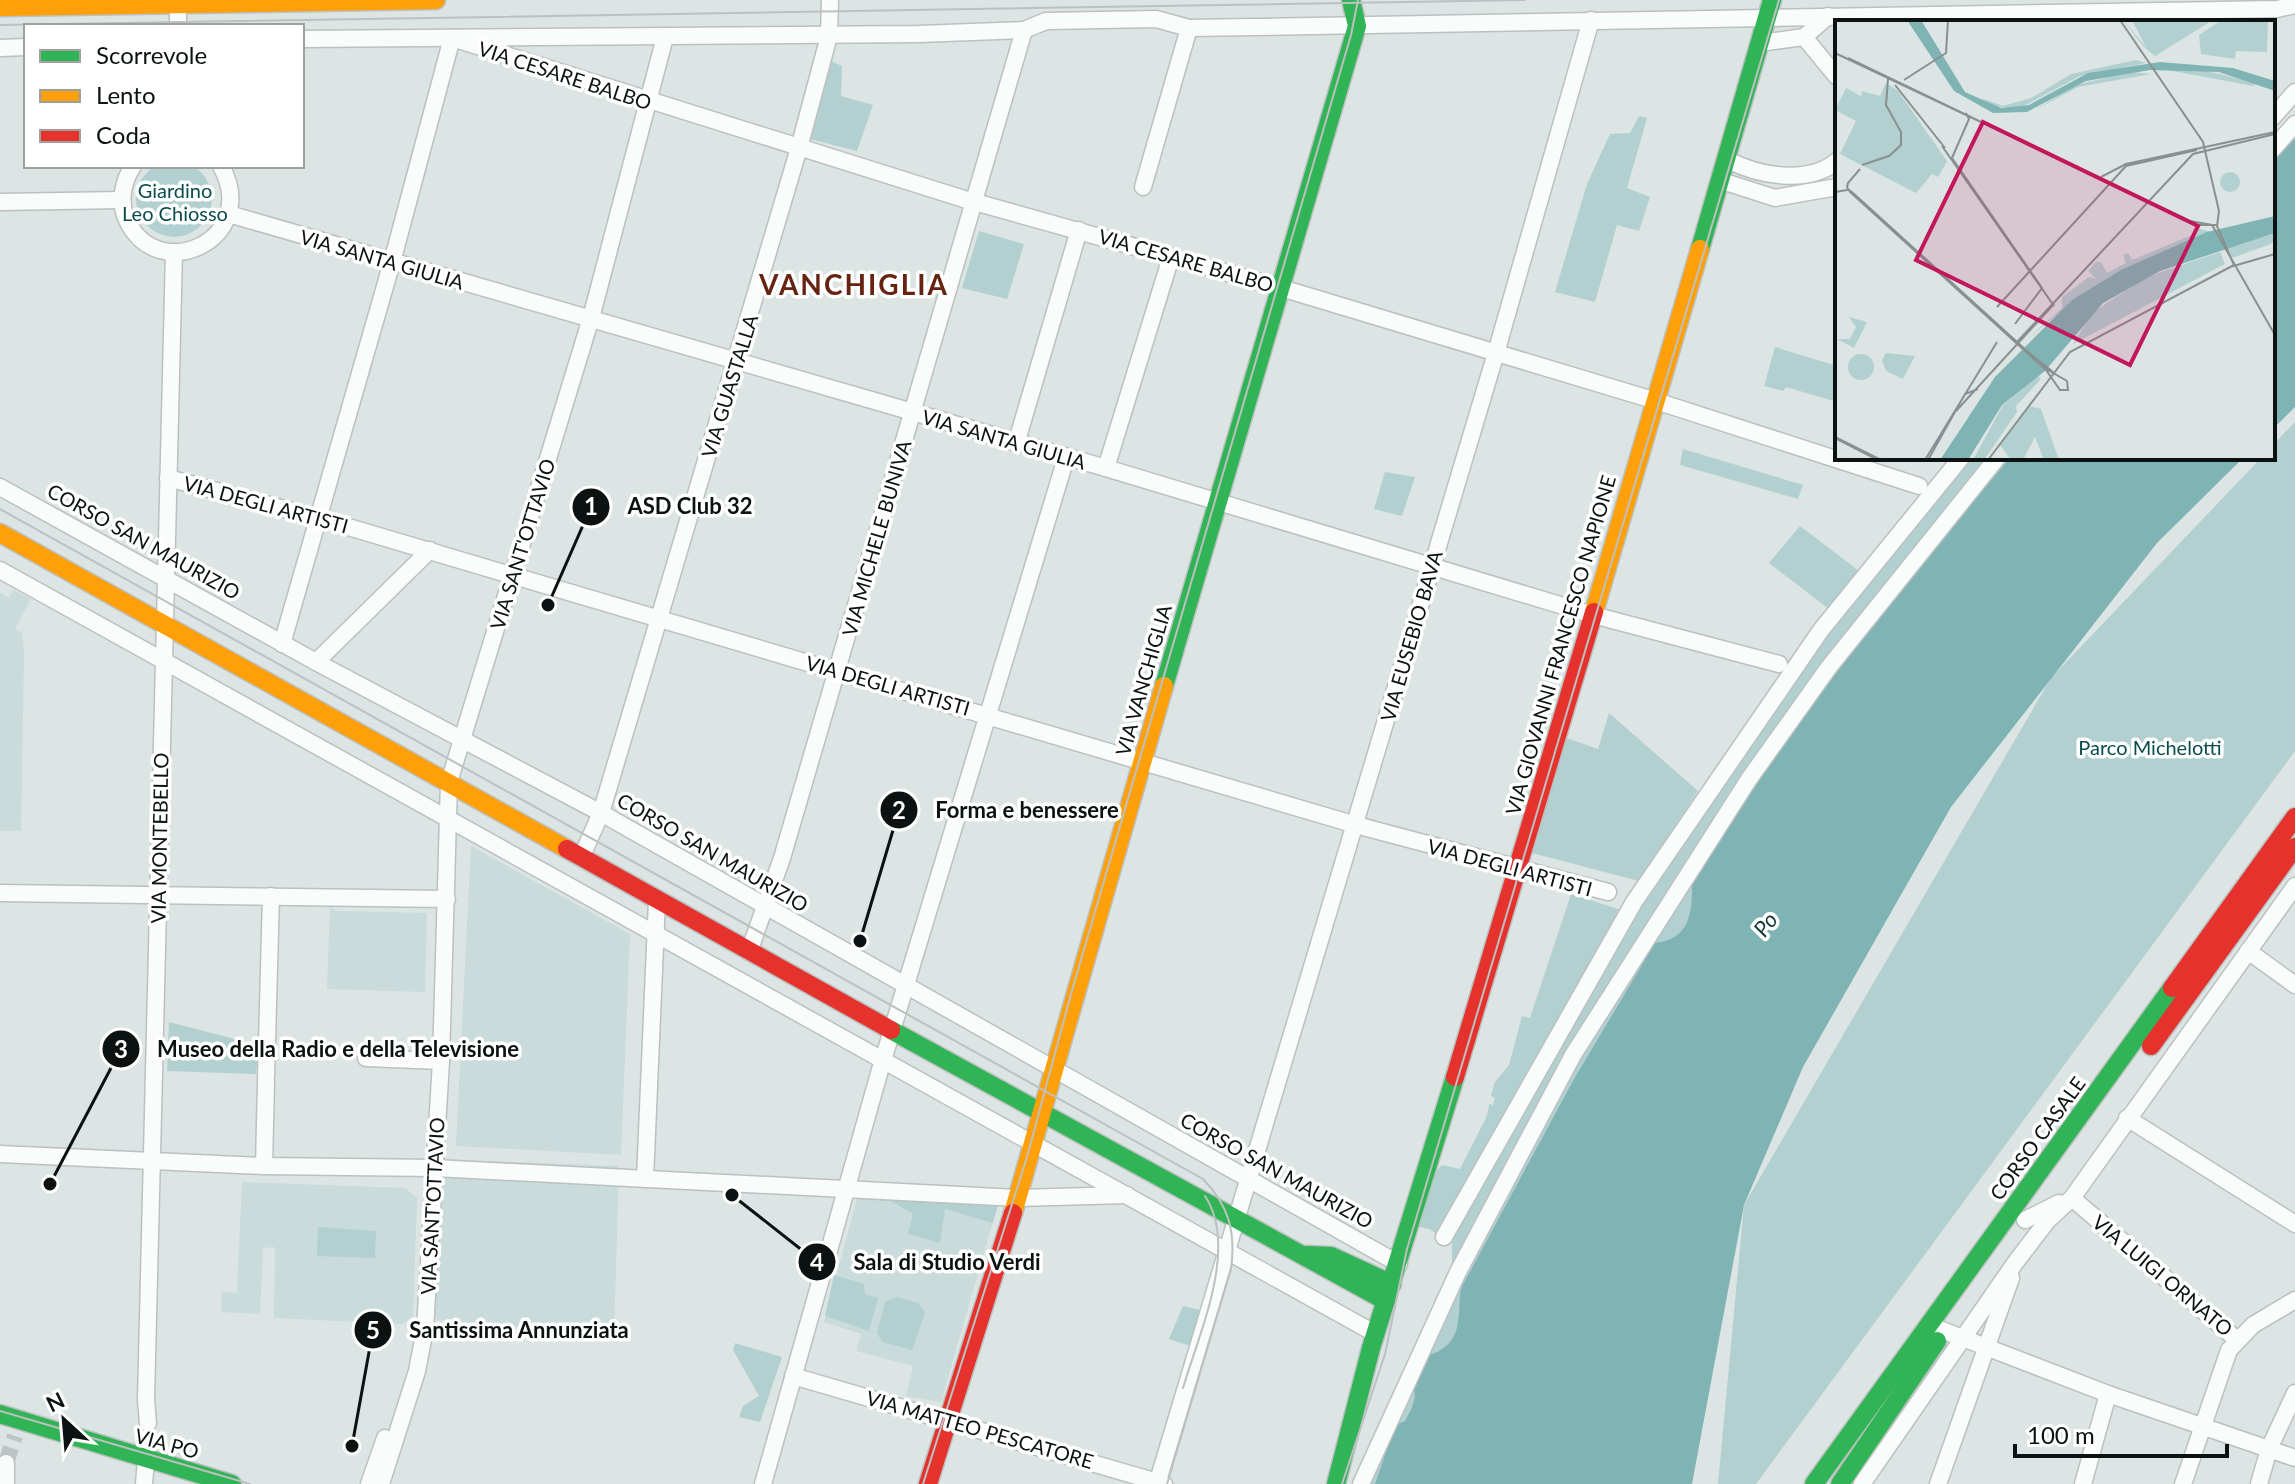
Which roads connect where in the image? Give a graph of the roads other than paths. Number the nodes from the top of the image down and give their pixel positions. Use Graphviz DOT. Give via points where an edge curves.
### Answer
graph roads {
  1 [pos="436,0"];
  2 [pos="830,0"];
  3 [pos="1351,0"];
  4 [pos="1365,0"];
  5 [pos="178,2"];
  6 [pos="2295,5"];
  7 [pos="0,7"];
  8 [pos="1770,9"];
  9 [pos="1828,16"];
  10 [pos="1591,20"];
  11 [pos="178,24"];
  12 [pos="1357,26"];
  13 [pos="1189,28"];
  14 [pos="1024,30"];
  15 [pos="829,36"];
  16 [pos="665,37"];
  17 [pos="1804,37"];
  18 [pos="452,38"];
  19 [pos="304,39"];
  20 [pos="1760,43"];
  21 [pos="24,47"];
  22 [pos="0,48"];
  23 [pos="1835,75"];
  24 [pos="2295,92"];
  25 [pos="648,102"];
  26 [pos="2275,115"];
  27 [pos="2295,124"];
  28 [pos="2275,147"];
  29 [pos="799,148"];
  30 [pos="1728,160"];
  31 [pos="1835,163"];
  32 [pos="132,168"];
  33 [pos="222,168"];
  34 [pos="1764,172"];
  35 [pos="1804,172"];
  36 [pos="1722,181"];
  37 [pos="1143,187"];
  38 [pos="1835,187"];
  39 [pos="1757,192"];
  40 [pos="1807,192"];
  41 [pos="122,200"];
  42 [pos="0,202"];
  43 [pos="975,202"];
  44 [pos="229,214"];
  45 [pos="1079,230"];
  46 [pos="174,252"];
  47 [pos="1171,257"];
  48 [pos="392,262"];
  49 [pos="1281,288"];
  50 [pos="591,318"];
  51 [pos="1496,353"];
  52 [pos="737,361"];
  53 [pos="1653,400"];
  54 [pos="913,413"];
  55 [pos="1016,444"];
  56 [pos="1066,458"];
  57 [pos="1835,459"];
  58 [pos="1839,460"];
  59 [pos="1959,460"];
  60 [pos="1995,460"];
  61 [pos="1106,468"];
  62 [pos="168,478"];
  63 [pos="1919,486"];
  64 [pos="0,487"];
  65 [pos="1217,504"];
  66 [pos="318,518"];
  67 [pos="0,533"];
  68 [pos="430,550"];
  69 [pos="1431,566"];
  70 [pos="0,570"];
  71 [pos="512,574"];
  72 [pos="165,576"];
  73 [pos="1593,615"];
  74 [pos="659,619"];
  75 [pos="164,625"];
  76 [pos="282,644"];
  77 [pos="164,660"];
  78 [pos="316,662"];
  79 [pos="1779,664"];
  80 [pos="838,670"];
  81 [pos="989,715"];
  82 [pos="463,740"];
  83 [pos="1142,760"];
  84 [pos="449,782"];
  85 [pos="601,813"];
  86 [pos="448,817"];
  87 [pos="2295,817"];
  88 [pos="1356,825"];
  89 [pos="2295,847"];
  90 [pos="581,858"];
  91 [pos="1517,870"];
  92 [pos="2295,886"];
  93 [pos="1608,892"];
  94 [pos="0,893"];
  95 [pos="158,895"];
  96 [pos="271,896"];
  97 [pos="447,899"];
  98 [pos="657,900"];
  99 [pos="766,909"];
  100 [pos="655,935"];
  101 [pos="2248,951"];
  102 [pos="749,952"];
  103 [pos="2295,985"];
  104 [pos="905,986"];
  105 [pos="892,1031"];
  106 [pos="366,1058"];
  107 [pos="884,1059"];
  108 [pos="441,1061"];
  109 [pos="1053,1070"];
  110 [pos="1041,1115"];
  111 [pos="2127,1118"];
  112 [pos="1034,1144"];
  113 [pos="0,1154"];
  114 [pos="151,1161"];
  115 [pos="264,1166"];
  116 [pos="434,1168"];
  117 [pos="1250,1178"];
  118 [pos="645,1179"];
  119 [pos="845,1189"];
  120 [pos="1127,1195"];
  121 [pos="1018,1198"];
  122 [pos="2072,1198"];
  123 [pos="1237,1217"];
  124 [pos="2025,1220"];
  125 [pos="2295,1224"];
  126 [pos="1444,1237"];
  127 [pos="1227,1251"];
  128 [pos="2015,1263"];
  129 [pos="1399,1264"];
  130 [pos="1389,1293"];
  131 [pos="2295,1300"];
  132 [pos="1936,1328"];
  133 [pos="1376,1334"];
  134 [pos="1961,1339"];
  135 [pos="2236,1339"];
  136 [pos="1988,1348"];
  137 [pos="419,1351"];
  138 [pos="793,1376"];
  139 [pos="2295,1393"];
  140 [pos="2108,1394"];
  141 [pos="0,1414"];
  142 [pos="948,1420"];
  143 [pos="2201,1426"];
  144 [pos="2269,1449"];
  145 [pos="2295,1458"];
  146 [pos="146,1460"];
  147 [pos="6,1463"];
  148 [pos="1162,1483"];
  149 [pos="6,1484"];
  150 [pos="144,1484"];
  151 [pos="232,1484"];
  152 [pos="369,1484"];
  153 [pos="381,1484"];
  154 [pos="763,1484"];
  155 [pos="928,1484"];
  156 [pos="1336,1484"];
  157 [pos="1361,1484"];
  158 [pos="1814,1484"];
  159 [pos="1840,1484"];
  160 [pos="1862,1484"];
  161 [pos="1938,1484"];
  162 [pos="2083,1484"];
  163 [pos="2183,1484"];
  164 [pos="2259,1484"];
  1 -- 5 [label="main road"];
  2 -- 15 [label="street, VIA GUASTALLA"];
  3 -- 12 [label="main road"];
  4 -- 12 [label="street"];
  5 -- 7 [label="main road"];
  5 -- 11 [label="street"];
  6 -- 9 [label="street"];
  8 -- 9 [label="street"];
  8 -- 10 [label="street"];
  8 -- 20 [label="main road, VIA GIOVANNI FRANCESCO NAPIONE"];
  9 -- 17 [label="street"];
  10 -- 12 [label="street"];
  10 -- 51 [label="street, VIA EUSEBIO BAVA"];
  12 -- 13 [label="street"];
  12 -- 49 [label="main road, VIA VANCHIGLIA"];
  13 -- 14 [label="street" via="1140,20 1046,21"];
  13 -- 37 [label="street"];
  14 -- 15 [label="street"];
  14 -- 43 [label="street, VIA MICHELE BUNIVA"];
  15 -- 16 [label="street"];
  15 -- 29 [label="street, VIA GUASTALLA"];
  16 -- 18 [label="street"];
  16 -- 25 [label="street, VIA SANT'OTTAVIO"];
  17 -- 20 [label="street"];
  17 -- 23 [label="street"];
  18 -- 19 [label="street"];
  18 -- 25 [label="street, VIA CESARE BALBO"];
  18 -- 48 [label="street"];
  20 -- 30 [label="main road, VIA GIOVANNI FRANCESCO NAPIONE"];
  21 -- 22 [label="street"];
  24 -- 26 [label="street"];
  25 -- 29 [label="street, VIA CESARE BALBO"];
  25 -- 50 [label="street, VIA SANT'OTTAVIO"];
  27 -- 28 [label="street"];
  29 -- 43 [label="street, VIA CESARE BALBO"];
  29 -- 52 [label="street, VIA GUASTALLA"];
  30 -- 34 [label="street"];
  30 -- 36 [label="main road, VIA GIOVANNI FRANCESCO NAPIONE"];
  31 -- 35 [label="street"];
  32 -- 41 [label="street"];
  33 -- 44 [label="street" via="231,195"];
  34 -- 35 [label="street" via="1780,177"];
  34 -- 39 [label="street"];
  35 -- 40 [label="street"];
  36 -- 39 [label="street"];
  36 -- 53 [label="main road, VIA GIOVANNI FRANCESCO NAPIONE"];
  38 -- 40 [label="street"];
  39 -- 40 [label="street" via="1775,198"];
  41 -- 42 [label="street"];
  41 -- 46 [label="street" via="130,227 140,239"];
  43 -- 45 [label="street, VIA CESARE BALBO"];
  43 -- 54 [label="street, VIA MICHELE BUNIVA"];
  44 -- 46 [label="street" via="207,243"];
  44 -- 48 [label="street, VIA SANTA GIULIA"];
  45 -- 47 [label="street, VIA CESARE BALBO"];
  45 -- 55 [label="street"];
  46 -- 62 [label="street, VIA MONTEBELLO"];
  47 -- 49 [label="street, VIA CESARE BALBO"];
  47 -- 61 [label="street"];
  48 -- 50 [label="street, VIA SANTA GIULIA"];
  48 -- 66 [label="street"];
  49 -- 51 [label="street, VIA CESARE BALBO"];
  49 -- 65 [label="main road, VIA VANCHIGLIA"];
  50 -- 52 [label="street, VIA SANTA GIULIA"];
  50 -- 71 [label="street, VIA SANT'OTTAVIO"];
  51 -- 53 [label="street, VIA CESARE BALBO"];
  51 -- 69 [label="street, VIA EUSEBIO BAVA"];
  52 -- 54 [label="street, VIA SANTA GIULIA"];
  52 -- 74 [label="street, VIA GUASTALLA"];
  53 -- 57 [label="street, VIA CESARE BALBO"];
  53 -- 73 [label="main road, VIA GIOVANNI FRANCESCO NAPIONE"];
  54 -- 55 [label="street, VIA SANTA GIULIA"];
  54 -- 80 [label="street, VIA MICHELE BUNIVA"];
  55 -- 56 [label="street, VIA SANTA GIULIA"];
  56 -- 61 [label="street, VIA SANTA GIULIA"];
  56 -- 81 [label="street"];
  58 -- 63 [label="street, VIA CESARE BALBO"];
  59 -- 126 [label="street" via="1821,630 1642,889"];
  60 -- 157 [label="street" via="1829,667 1767,754 1573,1055 1458,1272"];
  61 -- 65 [label="street, VIA SANTA GIULIA"];
  62 -- 66 [label="street, VIA DEGLI ARTISTI"];
  62 -- 72 [label="street, VIA MONTEBELLO"];
  64 -- 72 [label="street, CORSO SAN MAURIZIO"];
  65 -- 69 [label="street, VIA SANTA GIULIA"];
  65 -- 83 [label="main road, VIA VANCHIGLIA"];
  66 -- 68 [label="street, VIA DEGLI ARTISTI"];
  66 -- 76 [label="street"];
  67 -- 75 [label="main road"];
  68 -- 71 [label="street, VIA DEGLI ARTISTI"];
  68 -- 78 [label="street"];
  69 -- 73 [label="street, VIA SANTA GIULIA"];
  69 -- 88 [label="street, VIA EUSEBIO BAVA"];
  70 -- 77 [label="street"];
  71 -- 74 [label="street, VIA DEGLI ARTISTI"];
  71 -- 82 [label="street, VIA SANT'OTTAVIO"];
  72 -- 75 [label="street, VIA MONTEBELLO"];
  72 -- 76 [label="street, CORSO SAN MAURIZIO"];
  73 -- 79 [label="street, VIA SANTA GIULIA"];
  73 -- 91 [label="main road, VIA GIOVANNI FRANCESCO NAPIONE"];
  74 -- 80 [label="street, VIA DEGLI ARTISTI"];
  74 -- 85 [label="street, VIA GUASTALLA"];
  75 -- 77 [label="street, VIA MONTEBELLO"];
  75 -- 84 [label="main road"];
  76 -- 78 [label="street, CORSO SAN MAURIZIO"];
  77 -- 86 [label="street"];
  77 -- 95 [label="street, VIA MONTEBELLO"];
  78 -- 82 [label="street, CORSO SAN MAURIZIO"];
  80 -- 81 [label="street, VIA DEGLI ARTISTI"];
  80 -- 99 [label="street, VIA MICHELE BUNIVA"];
  81 -- 83 [label="street, VIA DEGLI ARTISTI"];
  81 -- 104 [label="street"];
  82 -- 84 [label="street, VIA SANT'OTTAVIO"];
  82 -- 85 [label="street, CORSO SAN MAURIZIO"];
  83 -- 88 [label="street, VIA DEGLI ARTISTI"];
  83 -- 109 [label="main road, VIA VANCHIGLIA"];
  84 -- 86 [label="street, VIA SANT'OTTAVIO"];
  84 -- 90 [label="main road"];
  85 -- 90 [label="street, VIA GUASTALLA"];
  85 -- 99 [label="street, CORSO SAN MAURIZIO"];
  86 -- 97 [label="street, VIA SANT'OTTAVIO"];
  86 -- 100 [label="street"];
  87 -- 132 [label="main road, CORSO CASALE"];
  88 -- 91 [label="street, VIA DEGLI ARTISTI"];
  88 -- 117 [label="street, VIA EUSEBIO BAVA"];
  89 -- 124 [label="main road, CORSO CASALE"];
  90 -- 98 [label="main road"];
  91 -- 93 [label="street, VIA DEGLI ARTISTI"];
  91 -- 129 [label="main road, VIA GIOVANNI FRANCESCO NAPIONE"];
  92 -- 101 [label="street"];
  94 -- 95 [label="street"];
  95 -- 96 [label="street"];
  95 -- 114 [label="street, VIA MONTEBELLO"];
  96 -- 97 [label="street"];
  96 -- 115 [label="street"];
  97 -- 108 [label="street, VIA SANT'OTTAVIO"];
  98 -- 100 [label="street"];
  98 -- 102 [label="main road"];
  99 -- 102 [label="street, VIA MICHELE BUNIVA"];
  99 -- 104 [label="street, CORSO SAN MAURIZIO"];
  100 -- 107 [label="street"];
  100 -- 118 [label="street"];
  101 -- 103 [label="street"];
  101 -- 111 [label="street"];
  102 -- 105 [label="main road"];
  104 -- 105 [label="street"];
  104 -- 109 [label="street, CORSO SAN MAURIZIO"];
  105 -- 107 [label="street"];
  105 -- 110 [label="main road"];
  106 -- 108 [label="street"];
  107 -- 112 [label="street"];
  107 -- 119 [label="street"];
  108 -- 116 [label="street, VIA SANT'OTTAVIO"];
  109 -- 110 [label="main road, VIA VANCHIGLIA"];
  109 -- 117 [label="street, CORSO SAN MAURIZIO"];
  110 -- 112 [label="main road, VIA VANCHIGLIA"];
  110 -- 123 [label="main road"];
  111 -- 122 [label="street"];
  111 -- 125 [label="street"];
  112 -- 120 [label="street"];
  112 -- 121 [label="main road, VIA VANCHIGLIA"];
  113 -- 114 [label="street"];
  114 -- 115 [label="street"];
  114 -- 146 [label="street, VIA MONTEBELLO"];
  115 -- 116 [label="street"];
  116 -- 118 [label="street"];
  116 -- 137 [label="street, VIA SANT'OTTAVIO" via="426,1317"];
  117 -- 123 [label="street, VIA EUSEBIO BAVA"];
  117 -- 129 [label="street, CORSO SAN MAURIZIO"];
  118 -- 119 [label="street"];
  119 -- 121 [label="street"];
  119 -- 138 [label="street"];
  120 -- 121 [label="street"];
  120 -- 127 [label="street"];
  121 -- 142 [label="main road, VIA VANCHIGLIA"];
  122 -- 124 [label="street"];
  122 -- 128 [label="street"];
  122 -- 135 [label="street, VIA LUIGI ORNATO"];
  123 -- 127 [label="street, VIA EUSEBIO BAVA"];
  123 -- 130 [label="main road" via="1321,1268"];
  124 -- 132 [label="main road, CORSO CASALE"];
  127 -- 133 [label="street"];
  127 -- 148 [label="street, VIA EUSEBIO BAVA"];
  128 -- 134 [label="street"];
  128 -- 136 [label="street"];
  129 -- 130 [label="main road, VIA GIOVANNI FRANCESCO NAPIONE"];
  130 -- 133 [label="main road, VIA GIOVANNI FRANCESCO NAPIONE"];
  131 -- 135 [label="street, VIA LUIGI ORNATO"];
  132 -- 134 [label="street"];
  132 -- 158 [label="main road, CORSO CASALE"];
  132 -- 159 [label="main road, CORSO CASALE"];
  133 -- 156 [label="main road, VIA GIOVANNI FRANCESCO NAPIONE"];
  134 -- 136 [label="street"];
  134 -- 160 [label="street"];
  135 -- 143 [label="street"];
  136 -- 140 [label="street"];
  136 -- 161 [label="street"];
  137 -- 152 [label="street, VIA SANT'OTTAVIO"];
  137 -- 153 [label="street, VIA SANT'OTTAVIO"];
  138 -- 142 [label="street, VIA MATTEO PESCATORE"];
  138 -- 154 [label="street"];
  139 -- 144 [label="street"];
  140 -- 143 [label="street"];
  140 -- 162 [label="street"];
  141 -- 146 [label="main road, VIA PO" via="18,1428"];
  142 -- 148 [label="street, VIA MATTEO PESCATORE"];
  142 -- 155 [label="main road, VIA VANCHIGLIA"];
  143 -- 144 [label="street"];
  143 -- 163 [label="street"];
  144 -- 145 [label="street"];
  144 -- 164 [label="street"];
  146 -- 150 [label="street, VIA MONTEBELLO"];
  146 -- 151 [label="main road, VIA PO"];
  147 -- 149 [label="street"];
}
